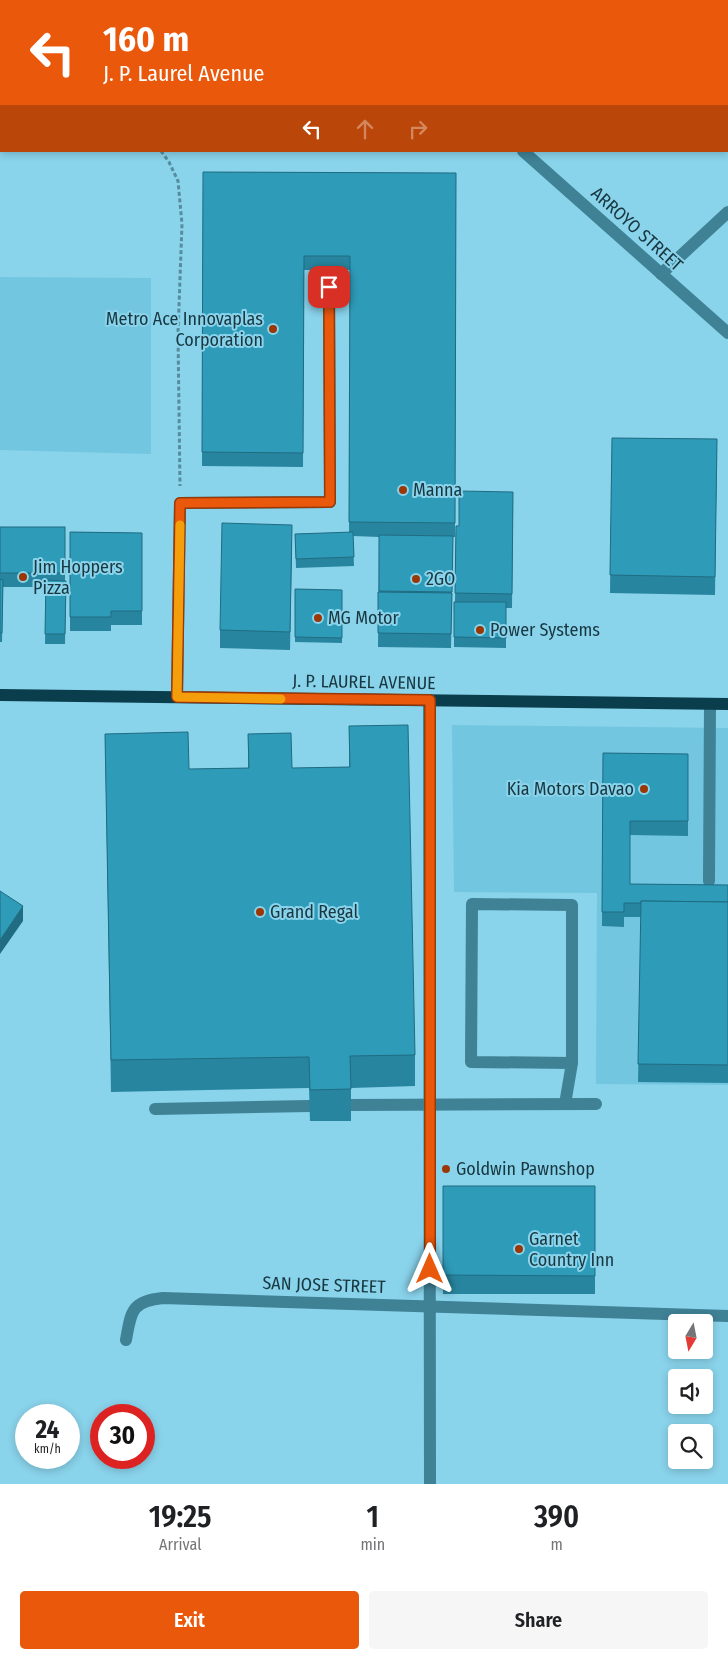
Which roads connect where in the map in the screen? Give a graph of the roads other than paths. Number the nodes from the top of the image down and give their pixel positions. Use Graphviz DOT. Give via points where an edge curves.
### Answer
graph roads {
  1 [pos="524,152"];
  2 [pos="728,212"];
  3 [pos="661,274"];
  4 [pos="329,287"];
  5 [pos="728,333"];
  6 [pos="0,695"];
  7 [pos="177,697"];
  8 [pos="430,700"];
  9 [pos="710,704"];
  10 [pos="728,704"];
  11 [pos="709,881"];
  12 [pos="572,1063"];
  13 [pos="430,1104"];
  14 [pos="565,1104"];
  15 [pos="596,1104"];
  16 [pos="350,1105"];
  17 [pos="310,1106"];
  18 [pos="155,1109"];
  19 [pos="430,1306"];
  20 [pos="728,1316"];
  21 [pos="126,1340"];
  22 [pos="430,1484"];
  1 -- 3 [label="street, ARROYO STREET"];
  2 -- 3 [label="street"];
  3 -- 5 [label="street, ARROYO STREET"];
  4 -- 7 [label="street" via="330,502 180,503"];
  6 -- 7 [label="main road, J. P. LAUREL AVENUE"];
  7 -- 8 [label="main road, J. P. LAUREL AVENUE"];
  8 -- 9 [label="main road, J. P. LAUREL AVENUE"];
  8 -- 13 [label="street"];
  9 -- 10 [label="main road, J. P. LAUREL AVENUE"];
  9 -- 11 [label="street"];
  12 -- 12 [label="street" via="471,1062 472,904 572,905"];
  12 -- 14 [label="street"];
  13 -- 14 [label="street"];
  13 -- 16 [label="street"];
  13 -- 19 [label="street"];
  14 -- 15 [label="street"];
  17 -- 18 [label="street"];
  19 -- 20 [label="street, SAN JOSE STREET"];
  19 -- 21 [label="street, SAN JOSE STREET" via="148,1299 134,1310"];
  19 -- 22 [label="street"];
}
